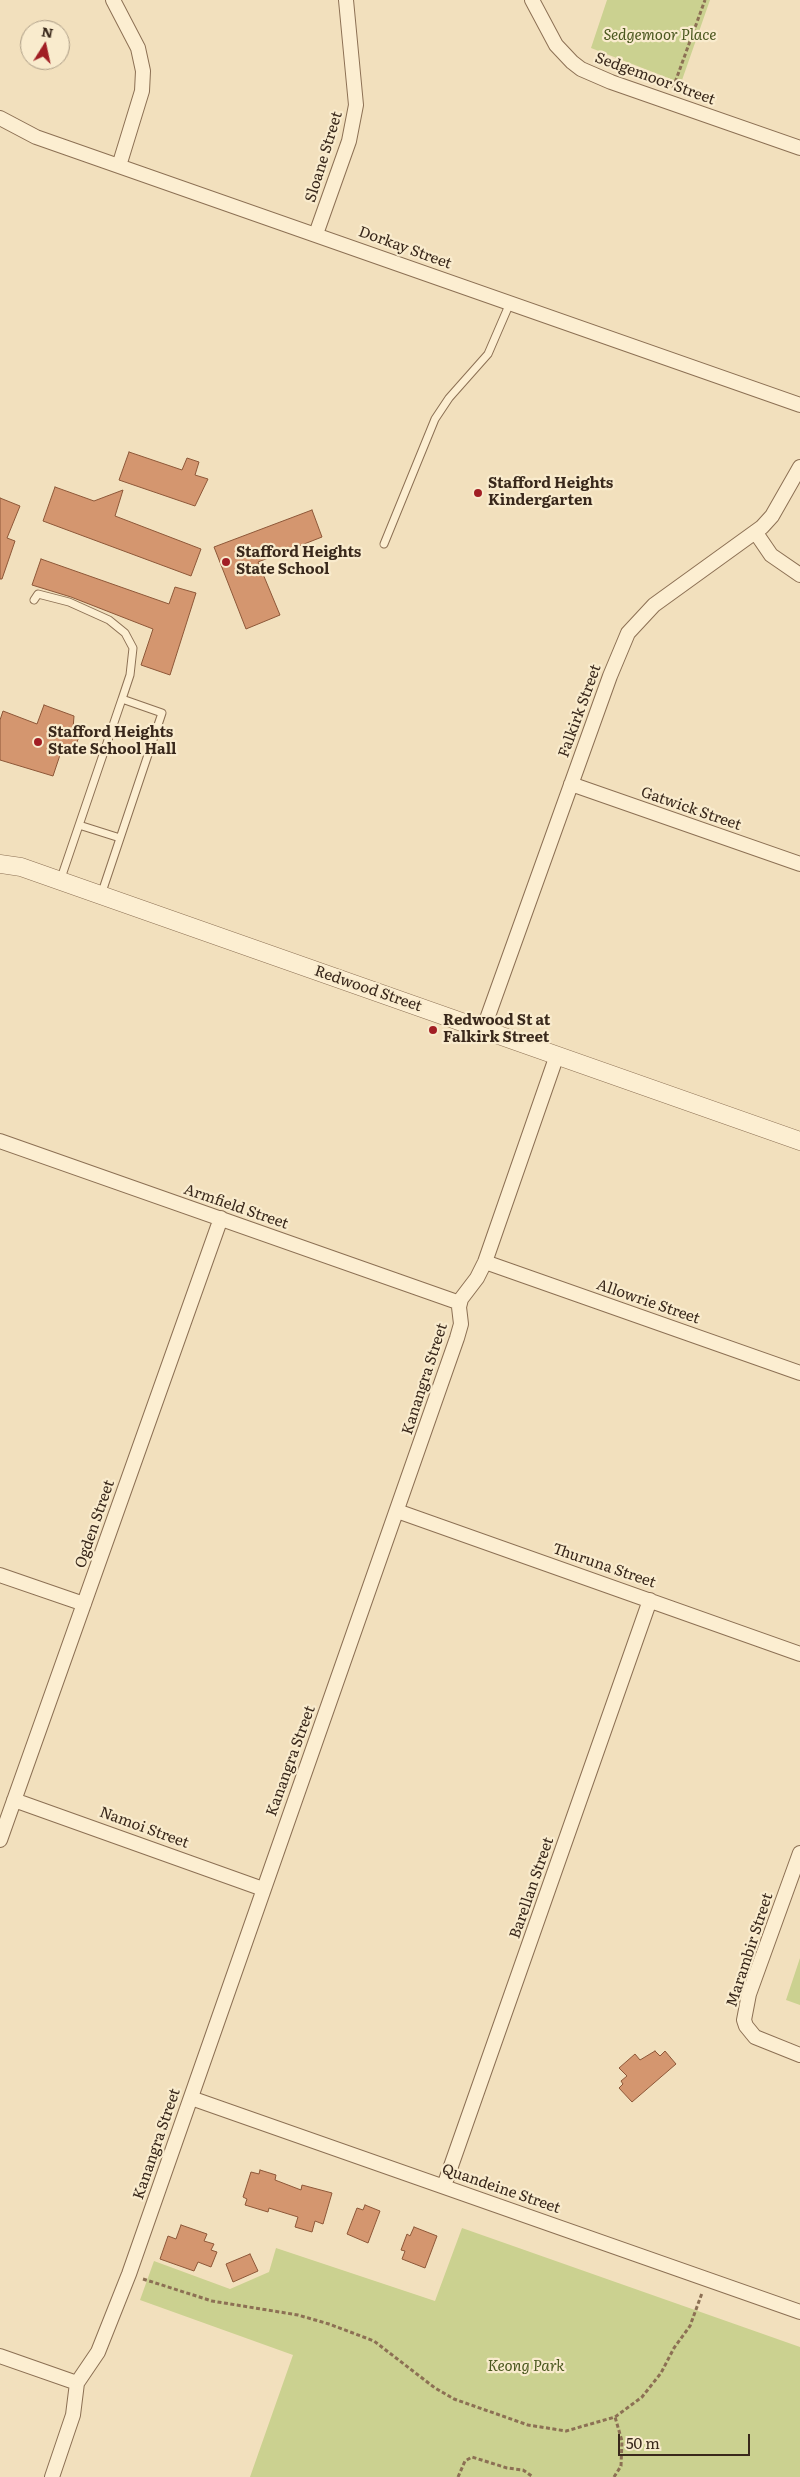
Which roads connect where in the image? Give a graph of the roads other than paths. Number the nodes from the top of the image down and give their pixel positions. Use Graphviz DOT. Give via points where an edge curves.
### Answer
graph roads {
  1 [pos="113,0"];
  2 [pos="346,0"];
  3 [pos="532,0"];
  4 [pos="0,118"];
  5 [pos="800,148"];
  6 [pos="119,166"];
  7 [pos="316,234"];
  8 [pos="510,303"];
  9 [pos="800,405"];
  10 [pos="800,468"];
  11 [pos="756,533"];
  12 [pos="384,544"];
  13 [pos="800,575"];
  14 [pos="34,600"];
  15 [pos="122,699"];
  16 [pos="571,784"];
  17 [pos="80,825"];
  18 [pos="120,838"];
  19 [pos="0,853"];
  20 [pos="0,864"];
  21 [pos="800,864"];
  22 [pos="20,867"];
  23 [pos="60,882"];
  24 [pos="101,896"];
  25 [pos="483,1030"];
  26 [pos="557,1055"];
  27 [pos="0,1141"];
  28 [pos="800,1141"];
  29 [pos="220,1218"];
  30 [pos="485,1262"];
  31 [pos="460,1303"];
  32 [pos="800,1373"];
  33 [pos="397,1511"];
  34 [pos="0,1575"];
  35 [pos="650,1600"];
  36 [pos="84,1604"];
  37 [pos="800,1654"];
  38 [pos="14,1800"];
  39 [pos="0,1840"];
  40 [pos="800,1854"];
  41 [pos="263,1888"];
  42 [pos="800,2055"];
  43 [pos="191,2098"];
  44 [pos="444,2186"];
  45 [pos="800,2312"];
  46 [pos="0,2356"];
  47 [pos="77,2383"];
  48 [pos="52,2477"];
  1 -- 6 [label="street" via="138,48 143,72 142,91"];
  2 -- 7 [label="street, Sloane Street" via="356,105 349,141"];
  3 -- 5 [label="street, Sedgemoor Street" via="556,45 572,62 593,76"];
  4 -- 6 [label="street, Dorkay Street" via="28,133"];
  6 -- 7 [label="street, Dorkay Street"];
  7 -- 8 [label="street, Dorkay Street"];
  8 -- 9 [label="street, Dorkay Street"];
  8 -- 12 [label="lane" via="488,354 435,419"];
  10 -- 11 [label="street, Falkirk Street" via="772,516"];
  11 -- 13 [label="street" via="771,554"];
  11 -- 16 [label="street, Falkirk Street" via="654,605 628,633"];
  14 -- 15 [label="lane" via="38,594 69,602 109,620 125,633 133,648 130,675"];
  15 -- 17 [label="lane"];
  15 -- 18 [label="lane" via="162,713"];
  16 -- 21 [label="street, Gatwick Street"];
  16 -- 25 [label="street, Falkirk Street"];
  17 -- 18 [label="lane"];
  17 -- 23 [label="lane"];
  18 -- 24 [label="lane"];
  19 -- 22 [label="street, Redwood Street"];
  20 -- 22 [label="street, Redwood Street"];
  22 -- 23 [label="street, Redwood Street"];
  23 -- 24 [label="street, Redwood Street"];
  24 -- 25 [label="street, Redwood Street"];
  25 -- 26 [label="street, Redwood Street"];
  26 -- 28 [label="street, Redwood Street"];
  26 -- 30 [label="street"];
  27 -- 29 [label="street, Armfield Street"];
  29 -- 31 [label="street, Armfield Street"];
  29 -- 36 [label="street, Ogden Street"];
  30 -- 31 [label="street"];
  30 -- 32 [label="street, Allowrie Street"];
  31 -- 33 [label="street, Kanangra Street" via="461,1324 457,1338"];
  33 -- 35 [label="street, Thuruna Street"];
  33 -- 41 [label="street, Kanangra Street"];
  34 -- 36 [label="street"];
  35 -- 37 [label="street, Thuruna Street"];
  35 -- 44 [label="street, Barellan Street"];
  36 -- 38 [label="street, Ogden Street"];
  38 -- 39 [label="street, Ogden Street"];
  38 -- 41 [label="street, Namoi Street"];
  40 -- 42 [label="street, Marambir Street" via="749,1994 744,2020 755,2037"];
  41 -- 43 [label="street, Kanangra Street"];
  43 -- 44 [label="street, Quandeine Street"];
  43 -- 47 [label="street, Kanangra Street" via="98,2352"];
  44 -- 45 [label="street, Quandeine Street"];
  46 -- 47 [label="street"];
  47 -- 48 [label="street, Kanangra Street" via="73,2415"];
}
